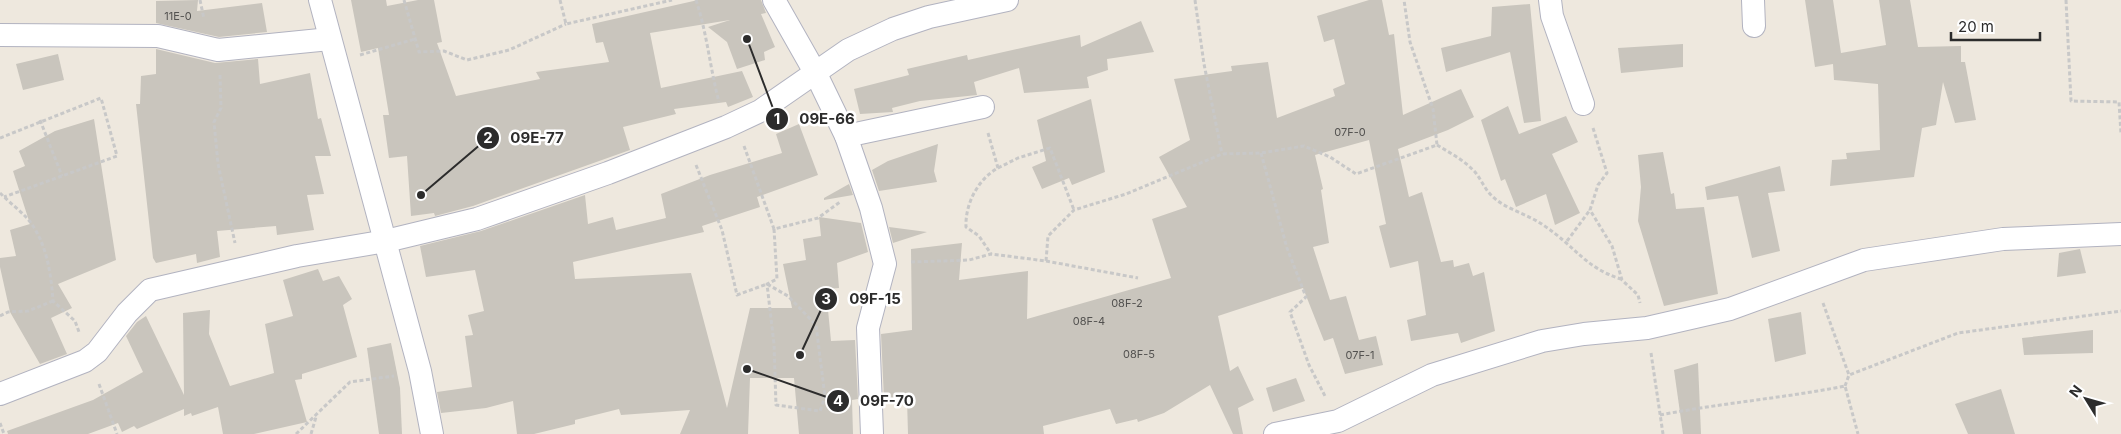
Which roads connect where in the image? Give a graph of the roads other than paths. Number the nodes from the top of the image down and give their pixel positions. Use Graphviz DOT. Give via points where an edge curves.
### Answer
graph roads {
  1 [pos="320,0"];
  2 [pos="774,0"];
  3 [pos="1550,0"];
  4 [pos="1753,0"];
  5 [pos="993,2"];
  6 [pos="1754,26"];
  7 [pos="0,35"];
  8 [pos="330,39"];
  9 [pos="816,74"];
  10 [pos="1583,104"];
  11 [pos="983,107"];
  12 [pos="846,136"];
  13 [pos="2121,234"];
  14 [pos="386,241"];
  15 [pos="0,394"];
  16 [pos="432,434"];
  17 [pos="872,434"];
  18 [pos="1275,434"];
  1 -- 8 [label="street"];
  2 -- 9 [label="street"];
  3 -- 10 [label="street" via="1552,16"];
  4 -- 6 [label="street"];
  5 -- 9 [label="street" via="893,29 848,50"];
  7 -- 8 [label="street" via="158,36 218,50"];
  8 -- 14 [label="street"];
  9 -- 12 [label="street"];
  9 -- 14 [label="street" via="760,111 730,125 477,219"];
  11 -- 12 [label="street"];
  12 -- 17 [label="street" via="885,264 868,328"];
  13 -- 18 [label="street" via="2003,239 1864,260 1730,309 1647,328 1584,334 1523,347 1432,375 1338,421"];
  14 -- 15 [label="street" via="150,290 126,313 97,352 85,361"];
  14 -- 16 [label="street" via="420,371"];
}
